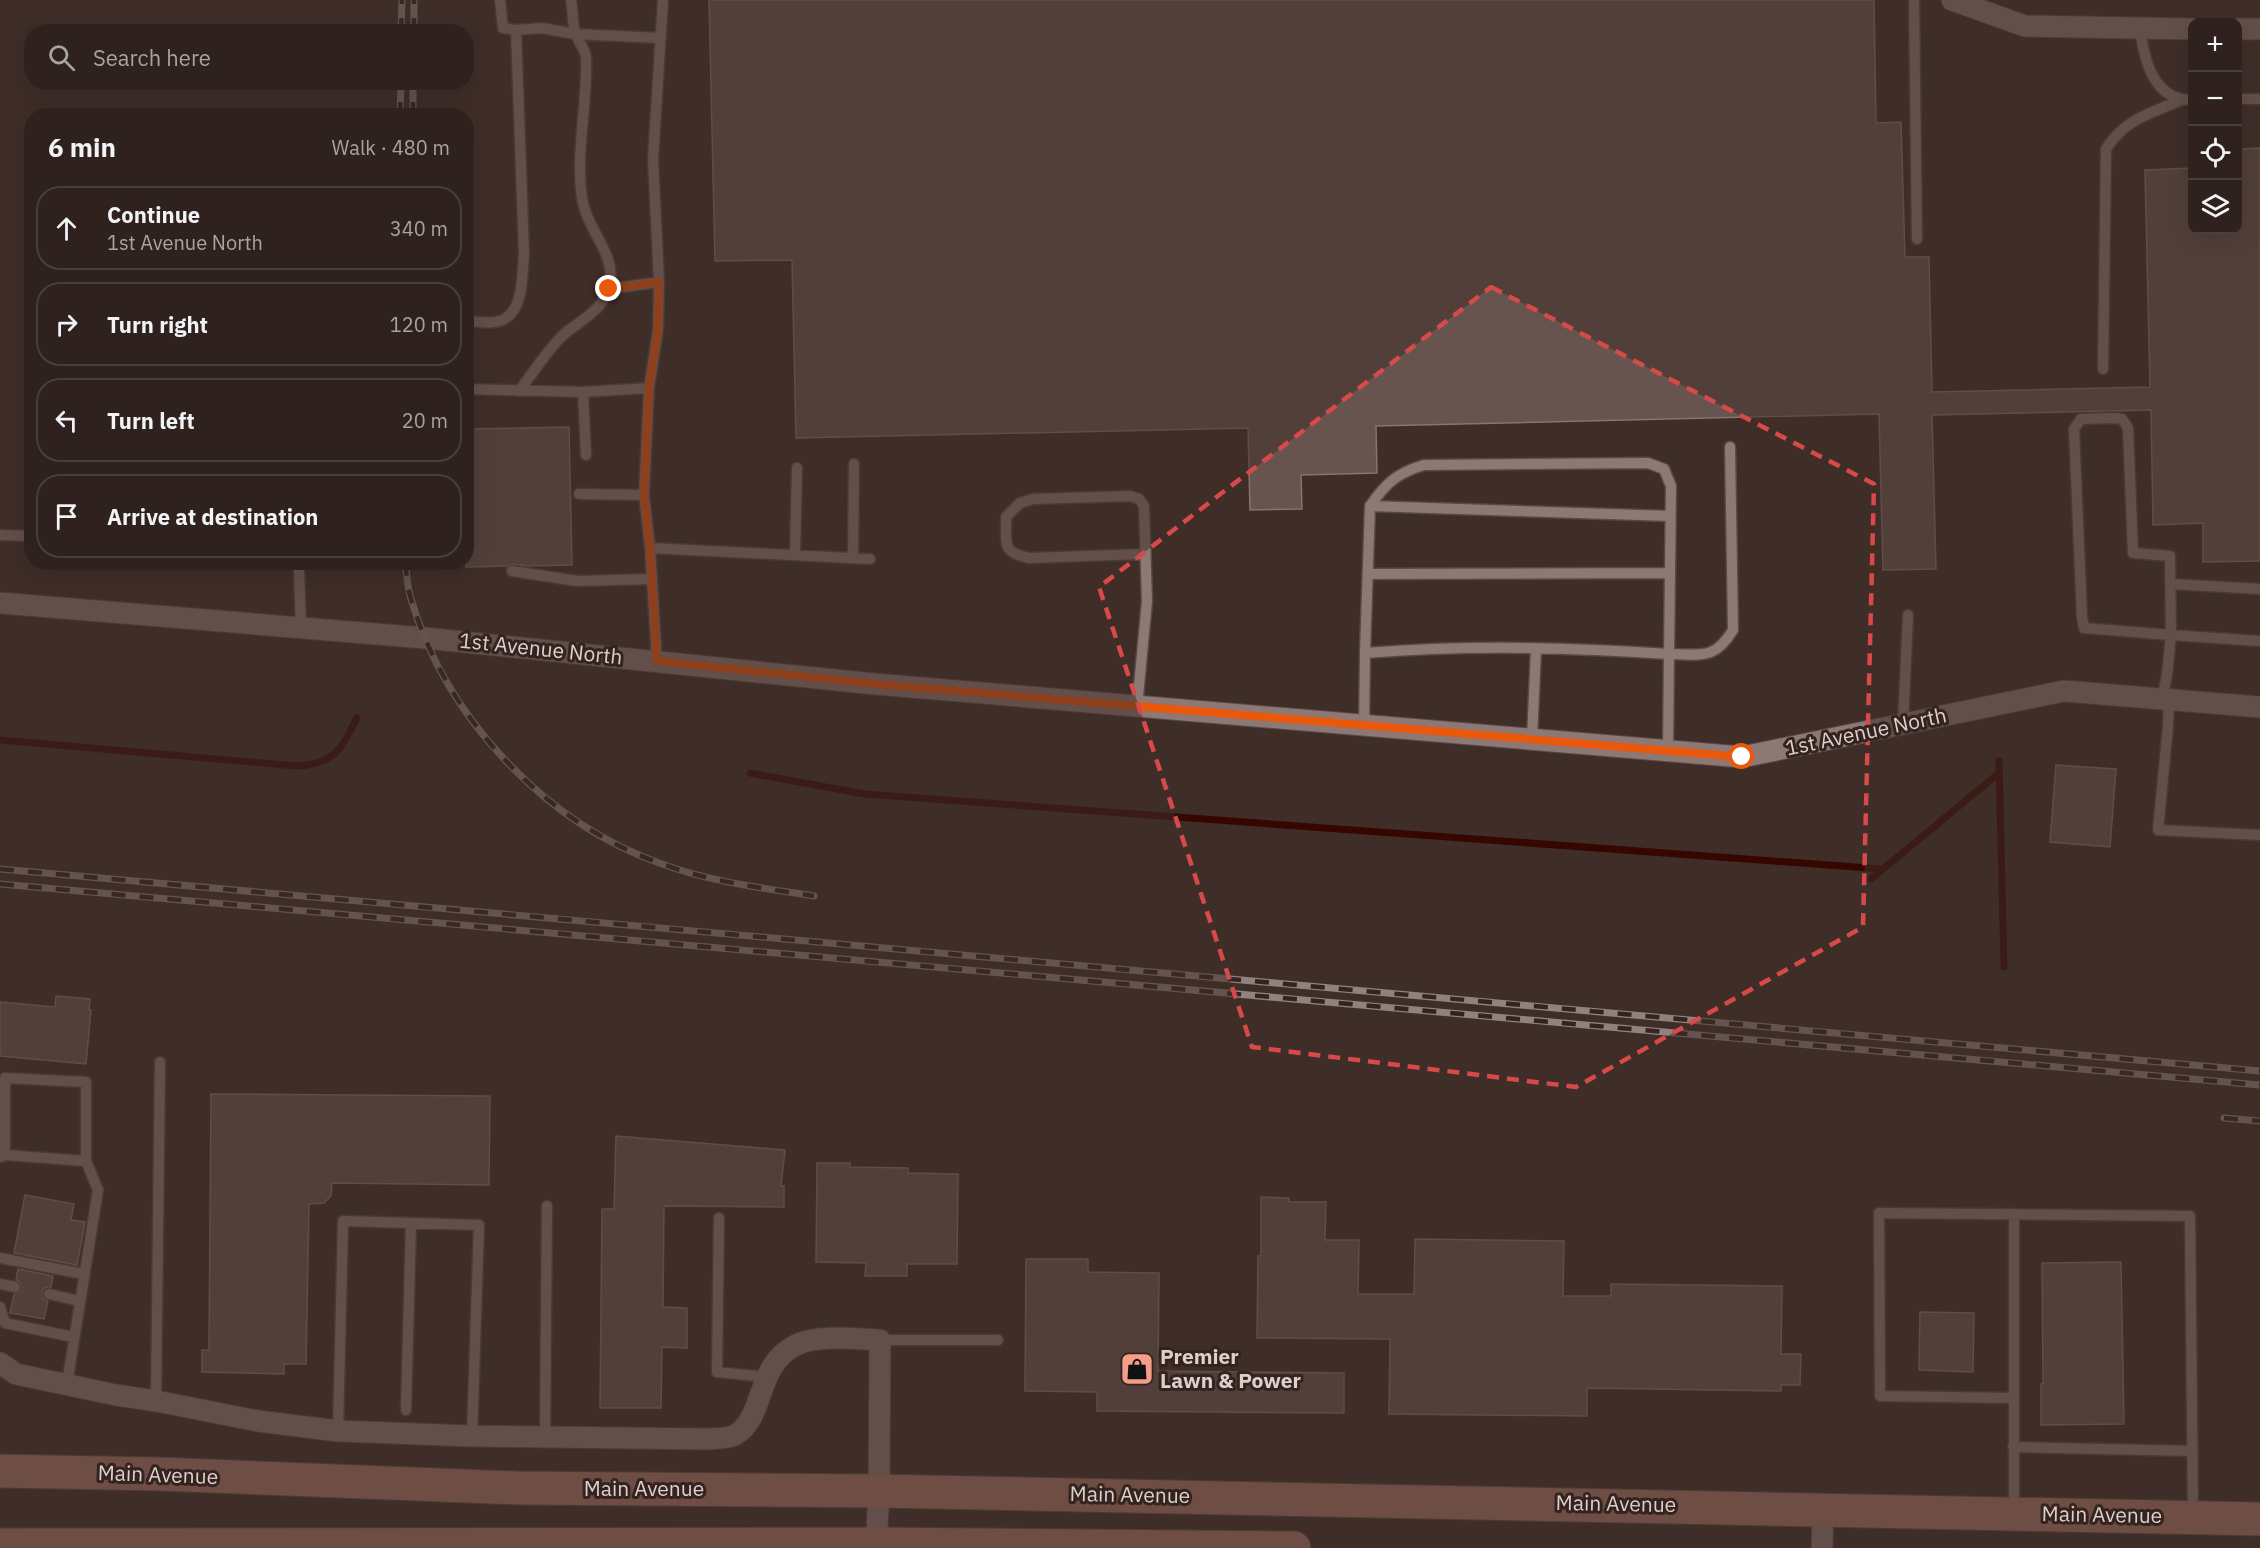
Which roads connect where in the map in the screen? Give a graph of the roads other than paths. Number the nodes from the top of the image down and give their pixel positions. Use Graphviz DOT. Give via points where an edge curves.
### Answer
graph roads {
  1 [pos="500,0"];
  2 [pos="572,0"];
  3 [pos="663,0"];
  4 [pos="1914,0"];
  5 [pos="1952,0"];
  6 [pos="2139,28"];
  7 [pos="2188,29"];
  8 [pos="2242,29"];
  9 [pos="2260,29"];
  10 [pos="516,30"];
  11 [pos="575,34"];
  12 [pos="660,38"];
  13 [pos="2187,99"];
  14 [pos="2242,99"];
  15 [pos="2260,99"];
  16 [pos="1917,239"];
  17 [pos="659,282"];
  18 [pos="609,289"];
  19 [pos="474,322"];
  20 [pos="2103,369"];
  21 [pos="649,388"];
  22 [pos="474,389"];
  23 [pos="519,391"];
  24 [pos="583,392"];
  25 [pos="1730,447"];
  26 [pos="586,455"];
  27 [pos="854,464"];
  28 [pos="797,468"];
  29 [pos="579,494"];
  30 [pos="644,495"];
  31 [pos="1370,506"];
  32 [pos="1670,516"];
  33 [pos="0,535"];
  34 [pos="24,536"];
  35 [pos="650,548"];
  36 [pos="1145,554"];
  37 [pos="795,555"];
  38 [pos="854,558"];
  39 [pos="870,559"];
  40 [pos="299,570"];
  41 [pos="512,572"];
  42 [pos="1670,573"];
  43 [pos="1368,574"];
  44 [pos="652,579"];
  45 [pos="2171,584"];
  46 [pos="2260,589"];
  47 [pos="0,603"];
  48 [pos="1908,615"];
  49 [pos="301,628"];
  50 [pos="2171,635"];
  51 [pos="2260,640"];
  52 [pos="1536,649"];
  53 [pos="1365,653"];
  54 [pos="1669,654"];
  55 [pos="657,661"];
  56 [pos="2165,699"];
  57 [pos="1137,707"];
  58 [pos="2260,707"];
  59 [pos="1903,724"];
  60 [pos="1364,726"];
  61 [pos="1532,740"];
  62 [pos="1668,751"];
  63 [pos="2260,835"];
  64 [pos="160,1062"];
  65 [pos="2,1156"];
  66 [pos="86,1161"];
  67 [pos="547,1206"];
  68 [pos="2014,1214"];
  69 [pos="719,1218"];
  70 [pos="411,1223"];
  71 [pos="0,1258"];
  72 [pos="84,1274"];
  73 [pos="0,1284"];
  74 [pos="15,1287"];
  75 [pos="49,1294"];
  76 [pos="79,1301"];
  77 [pos="0,1307"];
  78 [pos="73,1336"];
  79 [pos="880,1340"];
  80 [pos="998,1340"];
  81 [pos="0,1364"];
  82 [pos="766,1377"];
  83 [pos="67,1384"];
  84 [pos="2013,1398"];
  85 [pos="156,1401"];
  86 [pos="406,1410"];
  87 [pos="338,1431"];
  88 [pos="472,1436"];
  89 [pos="545,1436"];
  90 [pos="2013,1447"];
  91 [pos="2193,1451"];
  92 [pos="0,1471"];
  93 [pos="879,1491"];
  94 [pos="1823,1508"];
  95 [pos="2014,1514"];
  96 [pos="2193,1516"];
  97 [pos="2260,1519"];
  98 [pos="0,1545"];
  99 [pos="876,1546"];
  100 [pos="1294,1548"];
  101 [pos="1822,1548"];
  1 -- 10 [label="lane" via="503,28"];
  2 -- 11 [label="lane"];
  3 -- 12 [label="lane"];
  4 -- 16 [label="lane"];
  5 -- 6 [label="street" via="2025,26"];
  6 -- 7 [label="street"];
  6 -- 13 [label="lane" via="2144,56 2159,87"];
  8 -- 9 [label="street"];
  10 -- 11 [label="lane" via="542,28"];
  10 -- 19 [label="lane" via="524,254 520,290 505,319"];
  11 -- 12 [label="lane"];
  11 -- 18 [label="lane" via="586,53 582,202 611,268"];
  12 -- 17 [label="lane" via="653,159"];
  13 -- 20 [label="lane" via="2127,124 2106,149"];
  14 -- 15 [label="lane"];
  17 -- 18 [label="lane"];
  17 -- 21 [label="lane" via="658,330"];
  18 -- 23 [label="lane" via="596,308 561,337"];
  21 -- 24 [label="lane"];
  21 -- 30 [label="lane"];
  22 -- 23 [label="lane"];
  23 -- 24 [label="lane"];
  24 -- 26 [label="lane"];
  25 -- 54 [label="lane" via="1733,630 1711,654"];
  27 -- 38 [label="lane"];
  28 -- 37 [label="lane"];
  29 -- 30 [label="lane"];
  30 -- 35 [label="lane"];
  31 -- 32 [label="lane"];
  31 -- 32 [label="lane" via="1384,486 1405,471 1424,465 1648,463 1664,469 1671,486"];
  31 -- 43 [label="lane"];
  32 -- 42 [label="lane"];
  33 -- 34 [label="lane"];
  35 -- 37 [label="lane"];
  35 -- 44 [label="lane"];
  36 -- 36 [label="lane" via="1144,506 1130,496 1033,499 1020,503 1006,517 1008,548 1019,556"];
  36 -- 57 [label="lane" via="1147,601"];
  37 -- 38 [label="lane"];
  38 -- 39 [label="lane"];
  40 -- 49 [label="lane"];
  41 -- 44 [label="lane" via="577,581"];
  42 -- 43 [label="lane"];
  42 -- 54 [label="lane"];
  43 -- 53 [label="lane"];
  44 -- 55 [label="lane"];
  45 -- 46 [label="lane"];
  45 -- 50 [label="lane"];
  45 -- 50 [label="lane" via="2170,556 2133,553 2128,428 2122,420 2114,418 2081,419 2074,429 2084,628"];
  47 -- 49 [label="street, 1st Avenue North"];
  48 -- 59 [label="lane"];
  49 -- 55 [label="street, 1st Avenue North"];
  50 -- 51 [label="lane"];
  50 -- 56 [label="lane"];
  52 -- 53 [label="lane"];
  52 -- 54 [label="lane"];
  52 -- 61 [label="lane"];
  53 -- 60 [label="lane"];
  54 -- 62 [label="lane"];
  55 -- 57 [label="street, 1st Avenue North"];
  56 -- 58 [label="street, 1st Avenue North"];
  56 -- 59 [label="street, 1st Avenue North" via="2064,691"];
  56 -- 63 [label="lane" via="2168,726 2158,830"];
  57 -- 60 [label="street, 1st Avenue North"];
  59 -- 62 [label="street, 1st Avenue North" via="1742,757"];
  60 -- 61 [label="street, 1st Avenue North"];
  61 -- 62 [label="street, 1st Avenue North"];
  64 -- 85 [label="lane"];
  65 -- 66 [label="lane"];
  65 -- 66 [label="lane" via="5,1078 86,1082"];
  66 -- 72 [label="lane" via="98,1190"];
  67 -- 89 [label="lane"];
  68 -- 84 [label="lane"];
  68 -- 84 [label="lane" via="1879,1213 1880,1396"];
  68 -- 91 [label="lane" via="2190,1216"];
  69 -- 82 [label="lane" via="717,1372"];
  70 -- 86 [label="lane"];
  70 -- 87 [label="lane" via="343,1221"];
  70 -- 88 [label="lane" via="479,1225"];
  71 -- 72 [label="lane"];
  72 -- 76 [label="lane"];
  73 -- 74 [label="lane"];
  75 -- 76 [label="lane"];
  76 -- 78 [label="lane"];
  77 -- 78 [label="lane" via="5,1323"];
  78 -- 83 [label="lane"];
  79 -- 80 [label="lane"];
  79 -- 82 [label="street" via="822,1339 797,1344 780,1357"];
  79 -- 93 [label="street"];
  81 -- 83 [label="street" via="15,1374"];
  82 -- 89 [label="street" via="751,1419 734,1436"];
  83 -- 85 [label="street"];
  84 -- 90 [label="lane"];
  85 -- 87 [label="street" via="258,1421"];
  87 -- 88 [label="street"];
  88 -- 89 [label="street"];
  90 -- 91 [label="lane"];
  90 -- 95 [label="lane"];
  91 -- 96 [label="lane"];
  92 -- 93 [label="main road, Main Avenue" via="519,1488"];
  93 -- 94 [label="main road, Main Avenue"];
  93 -- 99 [label="street"];
  94 -- 95 [label="main road, Main Avenue"];
  94 -- 101 [label="street"];
  95 -- 96 [label="main road, Main Avenue"];
  96 -- 97 [label="main road, Main Avenue"];
  98 -- 99 [label="main road"];
  99 -- 100 [label="main road"];
}
